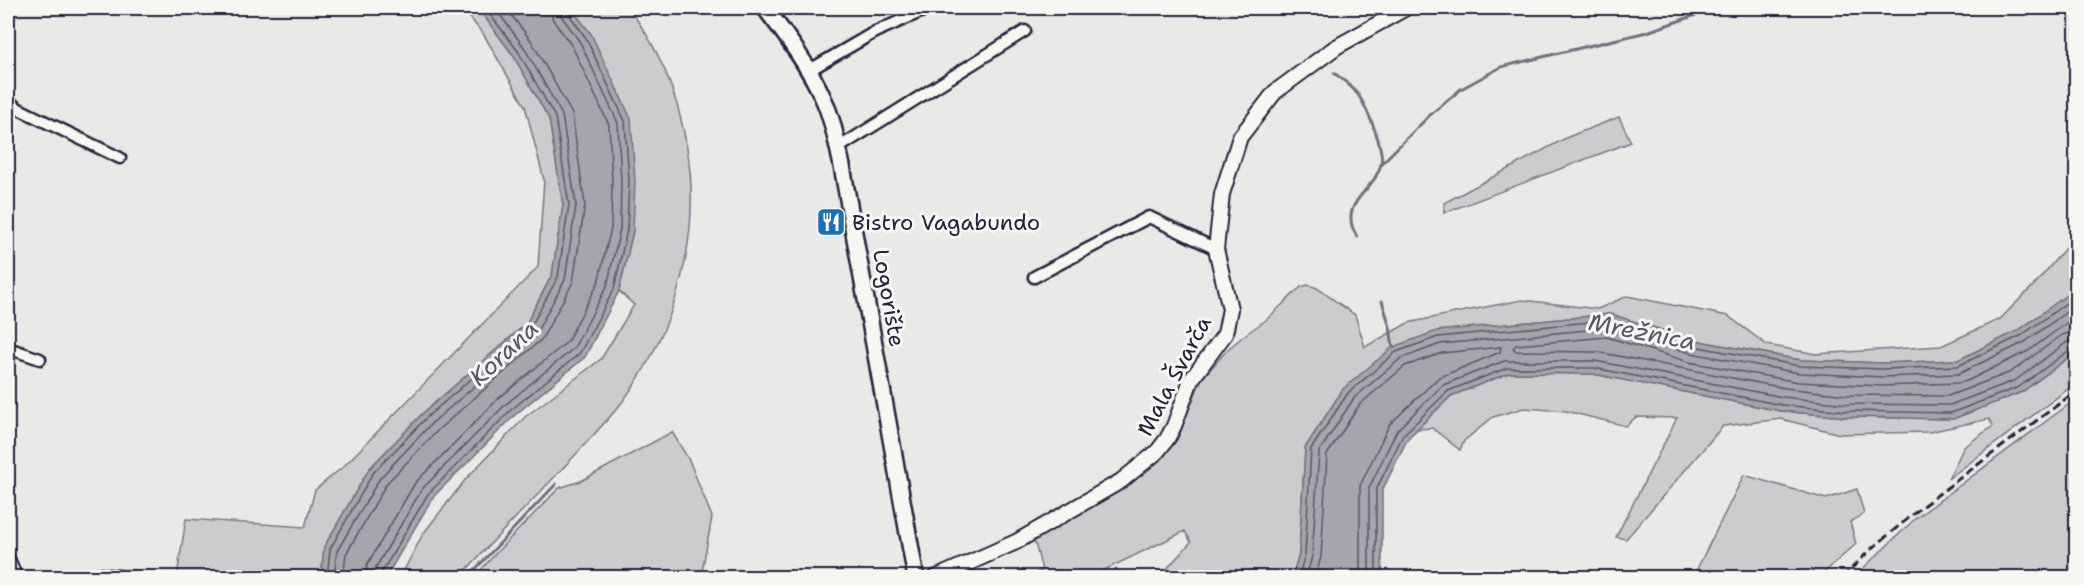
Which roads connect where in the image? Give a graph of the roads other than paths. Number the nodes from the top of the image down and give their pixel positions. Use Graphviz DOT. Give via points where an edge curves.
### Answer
graph roads {
  1 [pos="765,8"];
  2 [pos="930,8"];
  3 [pos="1406,8"];
  4 [pos="1026,32"];
  5 [pos="808,71"];
  6 [pos="8,101"];
  7 [pos="838,148"];
  8 [pos="120,158"];
  9 [pos="1216,249"];
  10 [pos="1034,277"];
  11 [pos="8,348"];
  12 [pos="40,359"];
  13 [pos="8,557"];
  14 [pos="17,578"];
  15 [pos="91,578"];
  16 [pos="136,578"];
  17 [pos="916,578"];
  18 [pos="935,578"];
  1 -- 5 [label="main road, Logorište"];
  2 -- 5 [label="street" via="875,32"];
  3 -- 9 [label="street, Mala Švarča" via="1336,47 1275,92 1240,137 1222,194"];
  4 -- 7 [label="street"];
  5 -- 7 [label="main road, Logorište" via="824,98"];
  6 -- 8 [label="street"];
  7 -- 17 [label="main road, Logorište"];
  9 -- 10 [label="street" via="1149,217"];
  9 -- 18 [label="street, Mala Švarča" via="1230,309 1225,334 1191,380 1174,426 1157,452 1121,481 1016,542"];
  11 -- 12 [label="street"];
  13 -- 14 [label="street"];
  15 -- 16 [label="street" via="98,574"];
}
